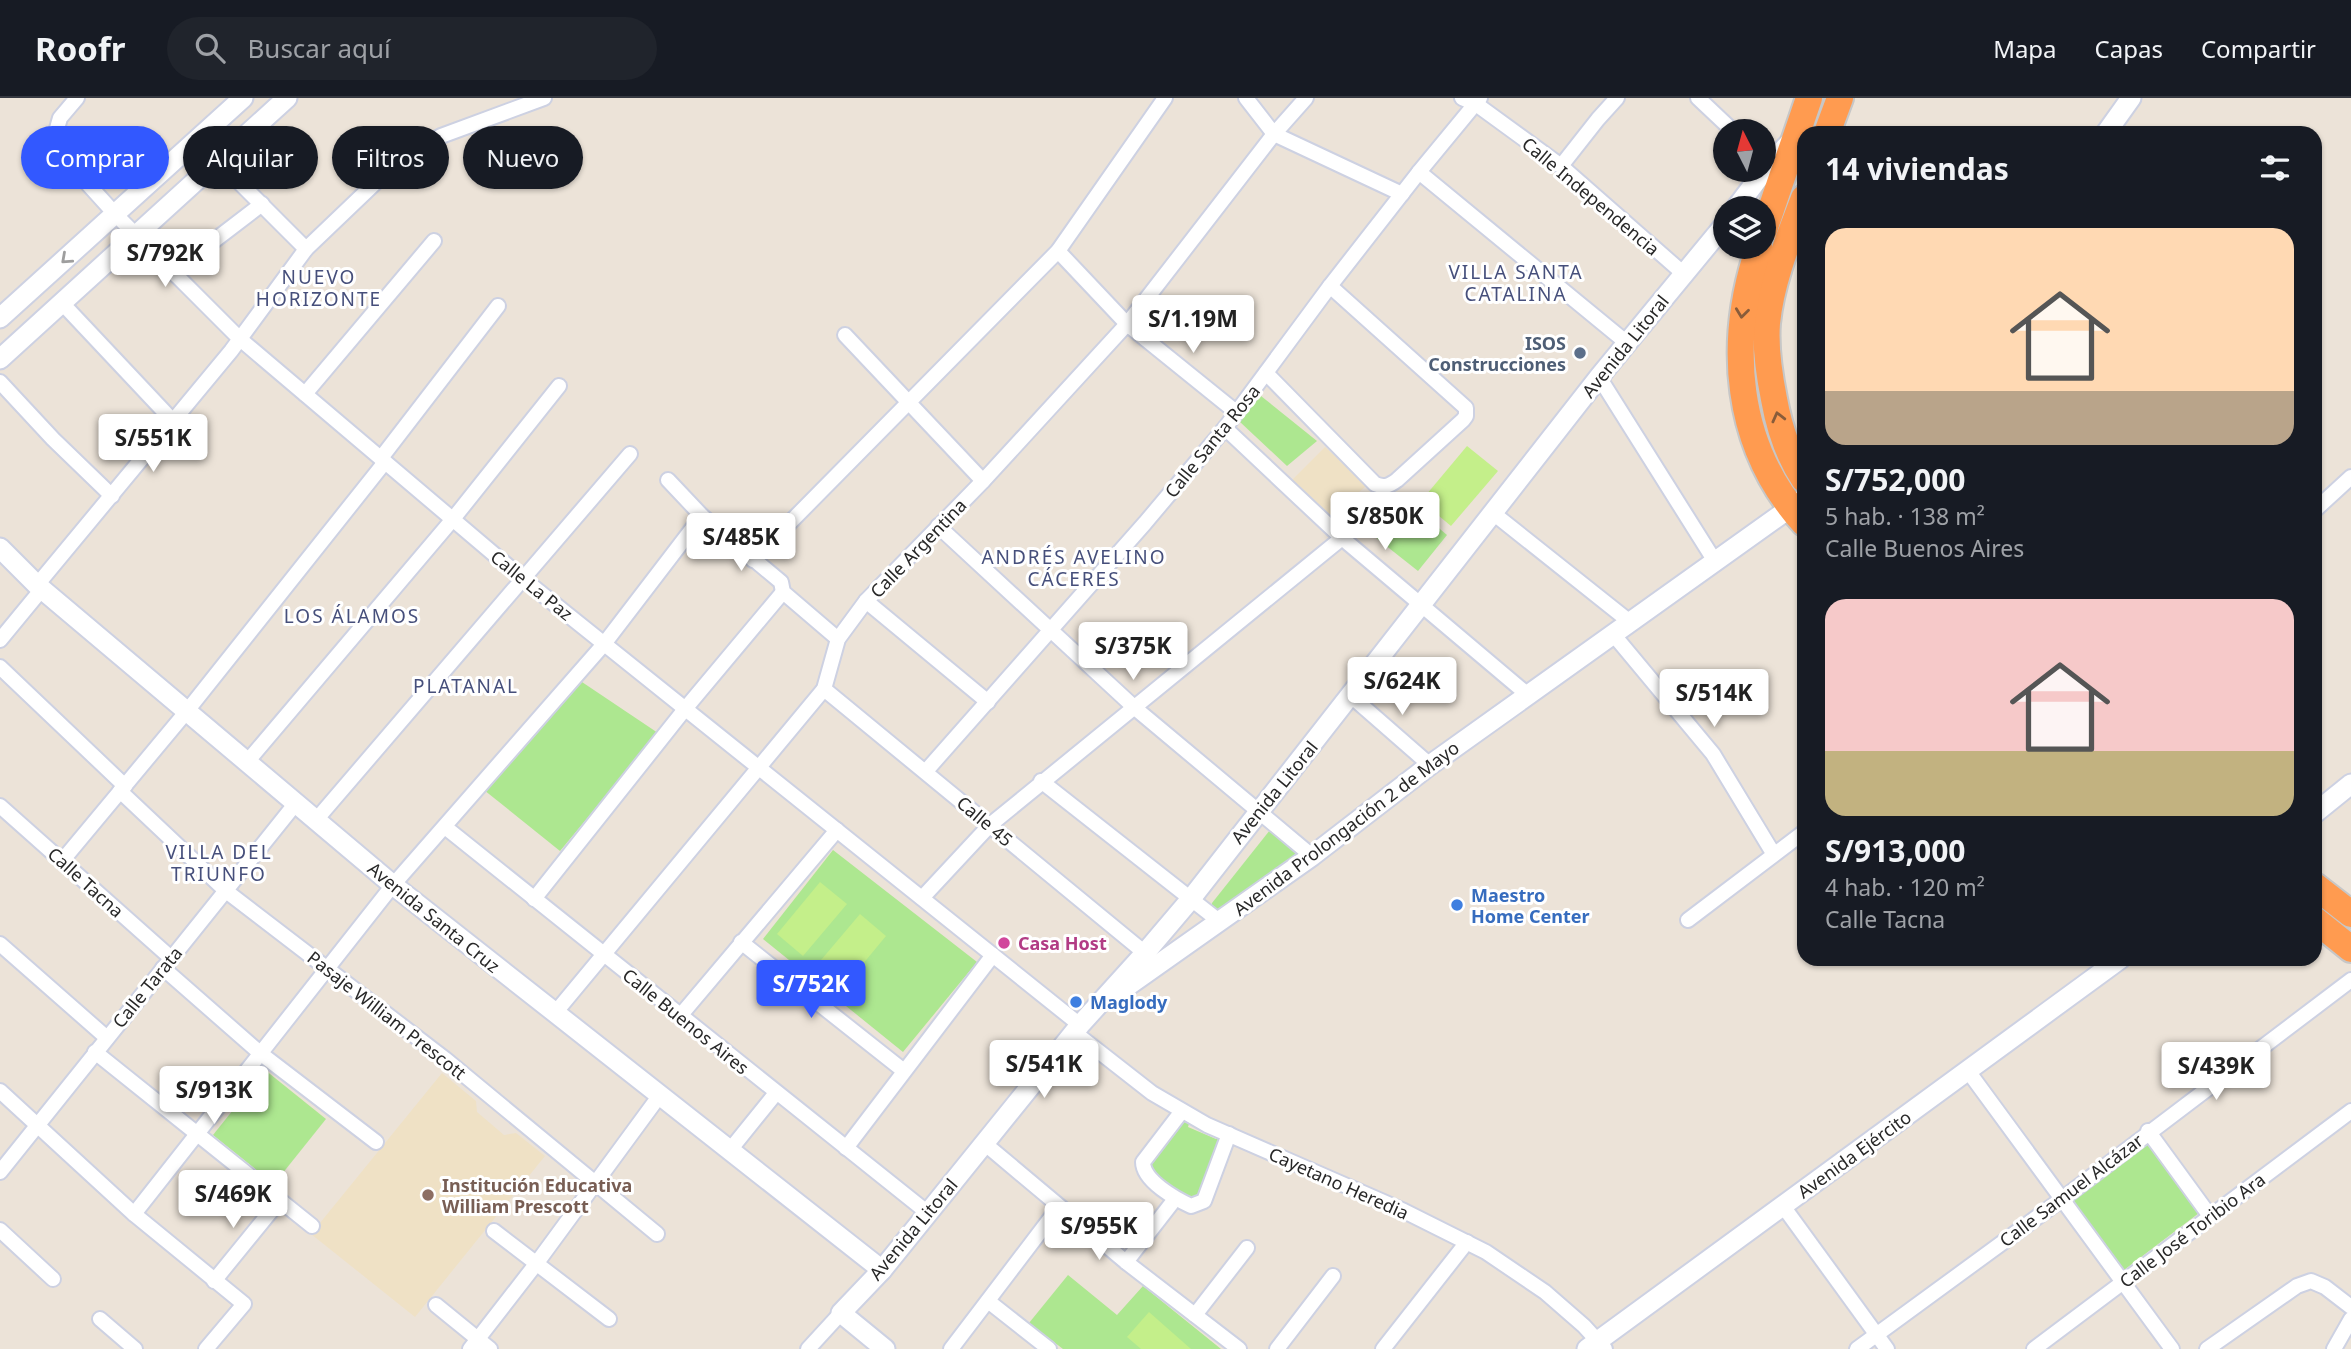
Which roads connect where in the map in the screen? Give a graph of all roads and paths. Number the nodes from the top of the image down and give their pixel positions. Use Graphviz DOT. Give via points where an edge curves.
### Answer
graph roads {
  1 [pos="77,98"];
  2 [pos="243,98"];
  3 [pos="287,98"];
  4 [pos="544,98"];
  5 [pos="1165,98"];
  6 [pos="1246,98"];
  7 [pos="1306,98"];
  8 [pos="1462,98"];
  9 [pos="1617,98"];
  10 [pos="1698,98"];
  11 [pos="1808,98"];
  12 [pos="1840,98"];
  13 [pos="2131,98"];
  14 [pos="1478,101"];
  15 [pos="1720,119"];
  16 [pos="255,126"];
  17 [pos="1798,126"];
  18 [pos="1830,126"];
  19 [pos="2111,126"];
  20 [pos="1797,128"];
  21 [pos="1274,134"];
  22 [pos="1776,164"];
  23 [pos="1562,166"];
  24 [pos="1419,172"];
  25 [pos="1776,177"];
  26 [pos="1761,182"];
  27 [pos="186,189"];
  28 [pos="247,189"];
  29 [pos="1797,193"];
  30 [pos="1402,194"];
  31 [pos="1747,196"];
  32 [pos="262,204"];
  33 [pos="116,215"];
  34 [pos="1797,218"];
  35 [pos="136,236"];
  36 [pos="1713,239"];
  37 [pos="434,241"];
  38 [pos="306,249"];
  39 [pos="1058,251"];
  40 [pos="1755,259"];
  41 [pos="1684,274"];
  42 [pos="176,275"];
  43 [pos="1331,286"];
  44 [pos="62,303"];
  45 [pos="498,306"];
  46 [pos="0,318"];
  47 [pos="1127,324"];
  48 [pos="845,335"];
  49 [pos="240,339"];
  50 [pos="1627,343"];
  51 [pos="0,359"];
  52 [pos="1266,373"];
  53 [pos="1599,377"];
  54 [pos="0,382"];
  55 [pos="559,386"];
  56 [pos="305,394"];
  57 [pos="910,402"];
  58 [pos="1236,412"];
  59 [pos="173,421"];
  60 [pos="1225,428"];
  61 [pos="630,454"];
  62 [pos="383,460"];
  63 [pos="1797,469"];
  64 [pos="2351,477"];
  65 [pos="668,480"];
  66 [pos="983,481"];
  67 [pos="112,496"];
  68 [pos="2322,504"];
  69 [pos="1797,507"];
  70 [pos="1797,512"];
  71 [pos="1493,513"];
  72 [pos="702,516"];
  73 [pos="453,519"];
  74 [pos="938,526"];
  75 [pos="1342,538"];
  76 [pos="0,548"];
  77 [pos="753,560"];
  78 [pos="1716,563"];
  79 [pos="522,578"];
  80 [pos="39,587"];
  81 [pos="783,592"];
  82 [pos="866,601"];
  83 [pos="1420,605"];
  84 [pos="1630,622"];
  85 [pos="1051,629"];
  86 [pos="1613,634"];
  87 [pos="838,639"];
  88 [pos="0,640"];
  89 [pos="604,643"];
  90 [pos="0,667"];
  91 [pos="824,689"];
  92 [pos="1528,695"];
  93 [pos="1351,696"];
  94 [pos="988,702"];
  95 [pos="1135,708"];
  96 [pos="685,709"];
  97 [pos="187,711"];
  98 [pos="247,762"];
  99 [pos="1430,765"];
  100 [pos="758,766"];
  101 [pos="926,771"];
  102 [pos="1041,781"];
  103 [pos="2351,784"];
  104 [pos="122,788"];
  105 [pos="296,803"];
  106 [pos="0,806"];
  107 [pos="2322,807"];
  108 [pos="1259,811"];
  109 [pos="316,820"];
  110 [pos="990,825"];
  111 [pos="445,827"];
  112 [pos="837,830"];
  113 [pos="1797,837"];
  114 [pos="1773,853"];
  115 [pos="1312,856"];
  116 [pos="62,861"];
  117 [pos="393,885"];
  118 [pos="226,891"];
  119 [pos="2322,892"];
  120 [pos="922,898"];
  121 [pos="534,899"];
  122 [pos="1190,900"];
  123 [pos="2351,915"];
  124 [pos="1688,920"];
  125 [pos="1219,921"];
  126 [pos="2322,926"];
  127 [pos="741,942"];
  128 [pos="0,943"];
  129 [pos="2351,949"];
  130 [pos="1145,953"];
  131 [pos="604,955"];
  132 [pos="993,955"];
  133 [pos="167,963"];
  134 [pos="2110,966"];
  135 [pos="326,968"];
  136 [pos="2351,980"];
  137 [pos="555,1013"];
  138 [pos="680,1016"];
  139 [pos="1082,1022"];
  140 [pos="107,1038"];
  141 [pos="95,1052"];
  142 [pos="260,1053"];
  143 [pos="904,1070"];
  144 [pos="1968,1071"];
  145 [pos="0,1091"];
  146 [pos="776,1093"];
  147 [pos="660,1095"];
  148 [pos="1182,1111"];
  149 [pos="2351,1111"];
  150 [pos="36,1125"];
  151 [pos="2148,1131"];
  152 [pos="1229,1134"];
  153 [pos="196,1135"];
  154 [pos="376,1142"];
  155 [pos="984,1143"];
  156 [pos="846,1148"];
  157 [pos="730,1150"];
  158 [pos="0,1172"];
  159 [pos="595,1183"];
  160 [pos="1175,1199"];
  161 [pos="2062,1199"];
  162 [pos="279,1200"];
  163 [pos="1783,1206"];
  164 [pos="1059,1207"];
  165 [pos="928,1213"];
  166 [pos="134,1214"];
  167 [pos="2210,1216"];
  168 [pos="312,1226"];
  169 [pos="0,1230"];
  170 [pos="494,1230"];
  171 [pos="657,1234"];
  172 [pos="1467,1242"];
  173 [pos="1247,1248"];
  174 [pos="1126,1262"];
  175 [pos="536,1264"];
  176 [pos="882,1270"];
  177 [pos="1333,1276"];
  178 [pos="53,1279"];
  179 [pos="214,1281"];
  180 [pos="2122,1282"];
  181 [pos="988,1301"];
  182 [pos="436,1305"];
  183 [pos="2351,1307"];
  184 [pos="841,1313"];
  185 [pos="1195,1315"];
  186 [pos="2351,1318"];
  187 [pos="100,1319"];
  188 [pos="609,1319"];
  189 [pos="1877,1335"];
  190 [pos="479,1346"];
  191 [pos="1597,1346"];
  192 [pos="135,1349"];
  193 [pos="206,1349"];
  194 [pos="808,1349"];
  195 [pos="885,1349"];
  196 [pos="951,1349"];
  197 [pos="1049,1349"];
  198 [pos="1239,1349"];
  199 [pos="1277,1349"];
  200 [pos="1383,1349"];
  201 [pos="1857,1349"];
  202 [pos="1887,1349"];
  203 [pos="2034,1349"];
  204 [pos="2172,1349"];
  205 [pos="2207,1349"];
  206 [pos="2334,1349"];
  1 -- 33 [label="street, Calle La Paz" via="60,118 58,151"];
  2 -- 33 [label="street"];
  3 -- 16 [label="street"];
  4 -- 38 [label="street" via="441,136 396,163"];
  5 -- 39 [label="street"];
  6 -- 21 [label="street"];
  7 -- 21 [label="street, Calle Argentina"];
  8 -- 14 [label="street, Calle Independencia"];
  9 -- 23 [label="street"];
  10 -- 15 [label="street"];
  11 -- 17 [label="highway"];
  12 -- 18 [label="highway"];
  13 -- 19 [label="street"];
  14 -- 23 [label="street, Calle Independencia"];
  14 -- 24 [label="street, Calle Santa Rosa"];
  20 -- 22 [label="highway"];
  21 -- 30 [label="street"];
  21 -- 47 [label="street, Calle Argentina"];
  23 -- 41 [label="street, Calle Independencia"];
  24 -- 30 [label="street, Calle Santa Rosa"];
  24 -- 50 [label="street"];
  25 -- 29 [label="street"];
  26 -- 31 [label="street"];
  27 -- 35 [label="street"];
  28 -- 32 [label="street"];
  30 -- 43 [label="street, Calle Santa Rosa"];
  32 -- 38 [label="street"];
  32 -- 42 [label="street"];
  33 -- 35 [label="street, Calle La Paz"];
  33 -- 46 [label="street, one-way"];
  63 -- 34 [label="highway, one-way" via="1778,421 1767,355 1773,294"];
  35 -- 42 [label="street, Calle La Paz"];
  35 -- 44 [label="street"];
  36 -- 41 [label="street, Avenida Litoral"];
  37 -- 56 [label="street"];
  38 -- 49 [label="street"];
  39 -- 47 [label="street"];
  39 -- 57 [label="street"];
  40 -- 69 [label="highway, one-way" via="1744,296 1740,363 1762,460 1776,487"];
  41 -- 50 [label="street, Avenida Litoral"];
  42 -- 49 [label="street, Calle La Paz"];
  43 -- 52 [label="street, Calle Santa Rosa"];
  43 -- 52 [label="street" via="1466,408 1466,416 1390,485 1382,487"];
  44 -- 51 [label="street"];
  44 -- 59 [label="street"];
  45 -- 62 [label="street"];
  47 -- 58 [label="street"];
  47 -- 66 [label="street, Calle Argentina"];
  48 -- 57 [label="street"];
  49 -- 56 [label="street, Calle La Paz"];
  49 -- 59 [label="street"];
  50 -- 53 [label="street, Avenida Litoral"];
  52 -- 58 [label="street, Calle Santa Rosa"];
  53 -- 71 [label="street, Avenida Litoral"];
  53 -- 78 [label="street"];
  54 -- 67 [label="street"];
  55 -- 73 [label="street"];
  56 -- 62 [label="street, Calle La Paz"];
  57 -- 66 [label="street"];
  57 -- 77 [label="street"];
  58 -- 60 [label="street, Calle Santa Rosa"];
  59 -- 67 [label="street"];
  60 -- 75 [label="street"];
  60 -- 85 [label="street, Calle Santa Rosa"];
  61 -- 79 [label="street"];
  62 -- 73 [label="street, Calle La Paz"];
  62 -- 97 [label="street"];
  64 -- 68 [label="street"];
  65 -- 72 [label="street"];
  66 -- 74 [label="street, Calle Argentina"];
  67 -- 80 [label="street"];
  70 -- 78 [label="street, Avenida Prolongación 2 de Mayo"];
  71 -- 83 [label="street, Avenida Litoral"];
  71 -- 84 [label="street"];
  72 -- 77 [label="street"];
  72 -- 89 [label="street"];
  73 -- 79 [label="street, Calle La Paz"];
  73 -- 98 [label="street"];
  74 -- 82 [label="street, Calle Argentina"];
  74 -- 85 [label="street"];
  75 -- 83 [label="street"];
  75 -- 95 [label="street"];
  76 -- 80 [label="street, Avenida Santa Cruz"];
  77 -- 81 [label="street" via="781,582"];
  78 -- 84 [label="street, Avenida Prolongación 2 de Mayo"];
  79 -- 89 [label="street, Calle La Paz"];
  79 -- 109 [label="street"];
  80 -- 88 [label="street"];
  80 -- 97 [label="street, Avenida Santa Cruz"];
  81 -- 87 [label="street"];
  81 -- 96 [label="street"];
  82 -- 87 [label="street, Calle Argentina"];
  82 -- 94 [label="street"];
  83 -- 92 [label="street"];
  83 -- 93 [label="street, Avenida Litoral"];
  84 -- 86 [label="street, Avenida Prolongación 2 de Mayo"];
  85 -- 94 [label="street, Calle Santa Rosa"];
  85 -- 95 [label="street"];
  86 -- 92 [label="street, Avenida Prolongación 2 de Mayo"];
  86 -- 114 [label="street" via="1713,754"];
  87 -- 91 [label="street, Calle Argentina"];
  89 -- 96 [label="street, Calle La Paz"];
  89 -- 111 [label="street"];
  90 -- 104 [label="street, Pasaje William Prescott"];
  91 -- 100 [label="street, Calle Argentina"];
  91 -- 101 [label="street, Calle 45"];
  92 -- 99 [label="street, Avenida Prolongación 2 de Mayo"];
  93 -- 99 [label="street"];
  93 -- 108 [label="street, Avenida Litoral"];
  94 -- 101 [label="street, Calle Santa Rosa"];
  95 -- 102 [label="street"];
  95 -- 108 [label="street"];
  96 -- 100 [label="street, Calle La Paz"];
  96 -- 121 [label="street"];
  97 -- 98 [label="street, Avenida Santa Cruz"];
  97 -- 104 [label="street"];
  98 -- 105 [label="street, Avenida Santa Cruz"];
  99 -- 115 [label="street, Avenida Prolongación 2 de Mayo"];
  100 -- 112 [label="street, Calle La Paz"];
  100 -- 131 [label="street, Calle Argentina"];
  101 -- 110 [label="street, Calle 45"];
  102 -- 110 [label="street"];
  102 -- 122 [label="street"];
  103 -- 107 [label="street"];
  104 -- 116 [label="street"];
  104 -- 118 [label="street, Pasaje William Prescott"];
  105 -- 109 [label="street, Avenida Santa Cruz"];
  105 -- 118 [label="street, Calle Tarata"];
  106 -- 116 [label="street, Calle Tacna"];
  108 -- 115 [label="street"];
  108 -- 122 [label="street, Avenida Litoral"];
  109 -- 117 [label="street, Avenida Santa Cruz"];
  110 -- 120 [label="street"];
  110 -- 130 [label="street, Calle 45"];
  111 -- 117 [label="street"];
  111 -- 121 [label="street, Calle Buenos Aires"];
  112 -- 120 [label="street, Calle La Paz"];
  112 -- 127 [label="street"];
  113 -- 114 [label="street"];
  114 -- 124 [label="street"];
  115 -- 125 [label="street, Avenida Prolongación 2 de Mayo"];
  116 -- 133 [label="street, Calle Tacna"];
  117 -- 135 [label="street"];
  117 -- 137 [label="street, Avenida Santa Cruz"];
  118 -- 133 [label="street, Calle Tarata"];
  118 -- 135 [label="street, Pasaje William Prescott"];
  119 -- 123 [label="highway"];
  120 -- 132 [label="street, Calle La Paz"];
  121 -- 131 [label="street, Calle Buenos Aires"];
  122 -- 125 [label="street"];
  122 -- 130 [label="street, Avenida Litoral"];
  125 -- 139 [label="street, Avenida Prolongación 2 de Mayo"];
  126 -- 129 [label="highway"];
  127 -- 138 [label="street"];
  127 -- 143 [label="street"];
  128 -- 140 [label="street"];
  130 -- 139 [label="street, Avenida Litoral"];
  131 -- 137 [label="street, Calle Argentina"];
  131 -- 138 [label="street, Calle Buenos Aires"];
  132 -- 139 [label="street, Calle La Paz"];
  132 -- 143 [label="street"];
  133 -- 140 [label="street, Calle Tarata"];
  133 -- 142 [label="street, Calle Tacna"];
  134 -- 144 [label="street, Avenida Ejército"];
  135 -- 142 [label="street"];
  135 -- 159 [label="street, Pasaje William Prescott"];
  136 -- 151 [label="street, Calle Samuel Alcázar"];
  137 -- 147 [label="street, Avenida Santa Cruz"];
  138 -- 146 [label="street, Calle Buenos Aires"];
  139 -- 148 [label="street, Cayetano Heredia" via="1152,1093"];
  139 -- 155 [label="street, Avenida Litoral"];
  140 -- 141 [label="street, Calle Tarata"];
  141 -- 150 [label="street, Calle Tarata"];
  141 -- 153 [label="street"];
  142 -- 153 [label="street"];
  142 -- 154 [label="street, Calle Tacna"];
  143 -- 156 [label="street"];
  144 -- 161 [label="street"];
  144 -- 163 [label="street, Avenida Ejército"];
  145 -- 150 [label="street"];
  146 -- 156 [label="street, Calle Buenos Aires"];
  146 -- 157 [label="street"];
  147 -- 157 [label="street, Avenida Santa Cruz"];
  147 -- 159 [label="street"];
  148 -- 152 [label="street, Cayetano Heredia"];
  148 -- 160 [label="street" via="1143,1162 1148,1176"];
  149 -- 167 [label="street, Calle José Toribio Ara"];
  150 -- 158 [label="street, Calle Tarata"];
  150 -- 166 [label="street"];
  151 -- 161 [label="street, Calle Samuel Alcázar"];
  151 -- 167 [label="street"];
  152 -- 160 [label="street" via="1204,1201 1191,1206"];
  152 -- 172 [label="street, Cayetano Heredia"];
  153 -- 162 [label="street"];
  153 -- 166 [label="street"];
  155 -- 164 [label="street"];
  155 -- 165 [label="street, Avenida Litoral"];
  156 -- 165 [label="street, Calle Buenos Aires"];
  157 -- 176 [label="street, Avenida Santa Cruz"];
  159 -- 171 [label="street, Pasaje William Prescott"];
  159 -- 175 [label="street"];
  160 -- 174 [label="street"];
  161 -- 180 [label="street"];
  161 -- 189 [label="street, Calle Samuel Alcázar"];
  162 -- 168 [label="street"];
  162 -- 179 [label="street"];
  163 -- 189 [label="street"];
  163 -- 191 [label="street, Avenida Ejército"];
  164 -- 174 [label="street"];
  164 -- 181 [label="street"];
  165 -- 176 [label="street, Avenida Litoral"];
  166 -- 179 [label="street"];
  167 -- 180 [label="street, Calle José Toribio Ara"];
  169 -- 178 [label="street"];
  170 -- 175 [label="street"];
  172 -- 191 [label="street, Cayetano Heredia" via="1545,1292"];
  172 -- 200 [label="street"];
  173 -- 185 [label="street"];
  174 -- 185 [label="street"];
  175 -- 188 [label="street"];
  175 -- 190 [label="street"];
  176 -- 184 [label="street, Avenida Litoral"];
  177 -- 199 [label="street"];
  179 -- 193 [label="street" via="244,1304"];
  180 -- 203 [label="street, Calle José Toribio Ara"];
  180 -- 204 [label="street"];
  181 -- 196 [label="street"];
  181 -- 197 [label="street"];
  182 -- 190 [label="street"];
  183 -- 205 [label="street" via="2311,1281"];
  184 -- 194 [label="street, Avenida Litoral"];
  184 -- 195 [label="street"];
  185 -- 198 [label="street"];
  186 -- 206 [label="street"];
  187 -- 192 [label="street"];
  189 -- 201 [label="street, Calle Samuel Alcázar"];
  189 -- 202 [label="street"];
}
